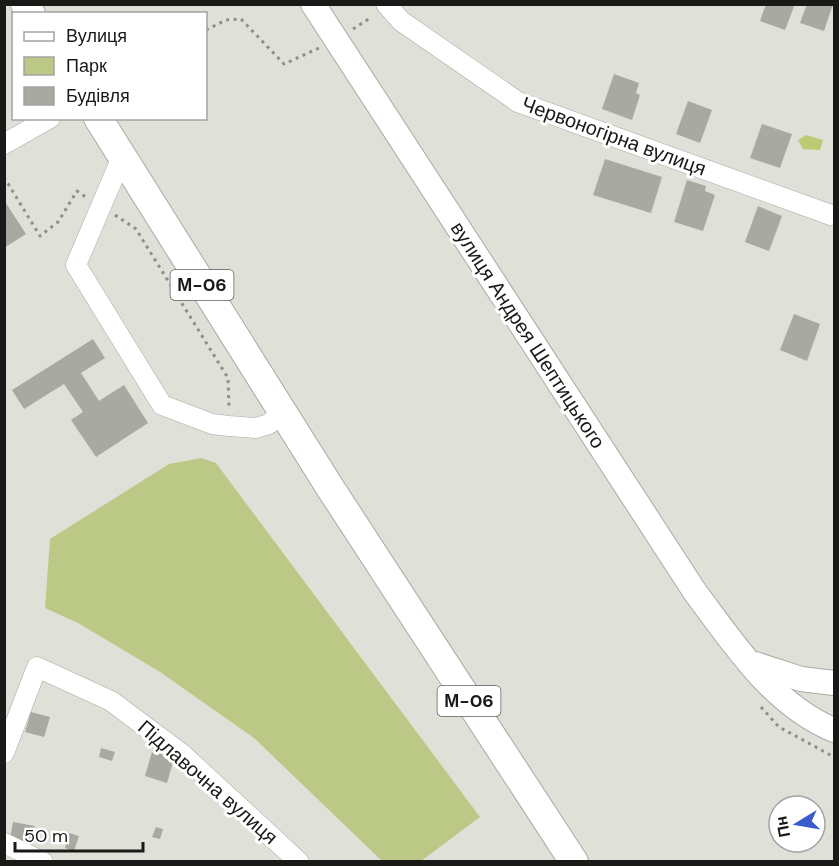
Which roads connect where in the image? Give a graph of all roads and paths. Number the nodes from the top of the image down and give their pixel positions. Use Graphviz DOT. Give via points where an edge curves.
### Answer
graph roads {
  1 [pos="313,4"];
  2 [pos="386,5"];
  3 [pos="207,30"];
  4 [pos="351,30"];
  5 [pos="321,47"];
  6 [pos="46,120"];
  7 [pos="99,120"];
  8 [pos="4,144"];
  9 [pos="122,157"];
  10 [pos="4,177"];
  11 [pos="102,206"];
  12 [pos="831,215"];
  13 [pos="282,412"];
  14 [pos="229,426"];
  15 [pos="749,662"];
  16 [pos="834,683"];
  17 [pos="834,730"];
  18 [pos="4,753"];
  19 [pos="4,843"];
  20 [pos="43,861"];
  21 [pos="298,861"];
  22 [pos="574,861"];
  1 -- 15 [label="main road, вулиця Андрея Шептицького" via="695,592"];
  2 -- 4 [label="path"];
  2 -- 12 [label="street, Червоногірна вулиця" via="401,21 518,102"];
  3 -- 5 [label="path" via="226,20 242,19 284,63"];
  6 -- 8 [label="street"];
  7 -- 9 [label="highway, М-06"];
  9 -- 11 [label="street"];
  9 -- 13 [label="highway, М-06"];
  10 -- 11 [label="path" via="40,236 58,222 77,191"];
  11 -- 14 [label="path" via="136,229 228,378"];
  11 -- 14 [label="street" via="76,265 162,405 212,424"];
  13 -- 14 [label="street" via="269,424 256,428"];
  13 -- 22 [label="highway, М-06"];
  15 -- 16 [label="main road" via="801,679"];
  15 -- 17 [label="main road, вулиця Андрея Шептицького" via="791,706"];
  18 -- 21 [label="street, Підлавочна вулиця" via="37,667 111,701 182,754"];
  19 -- 20 [label="street"];
}
